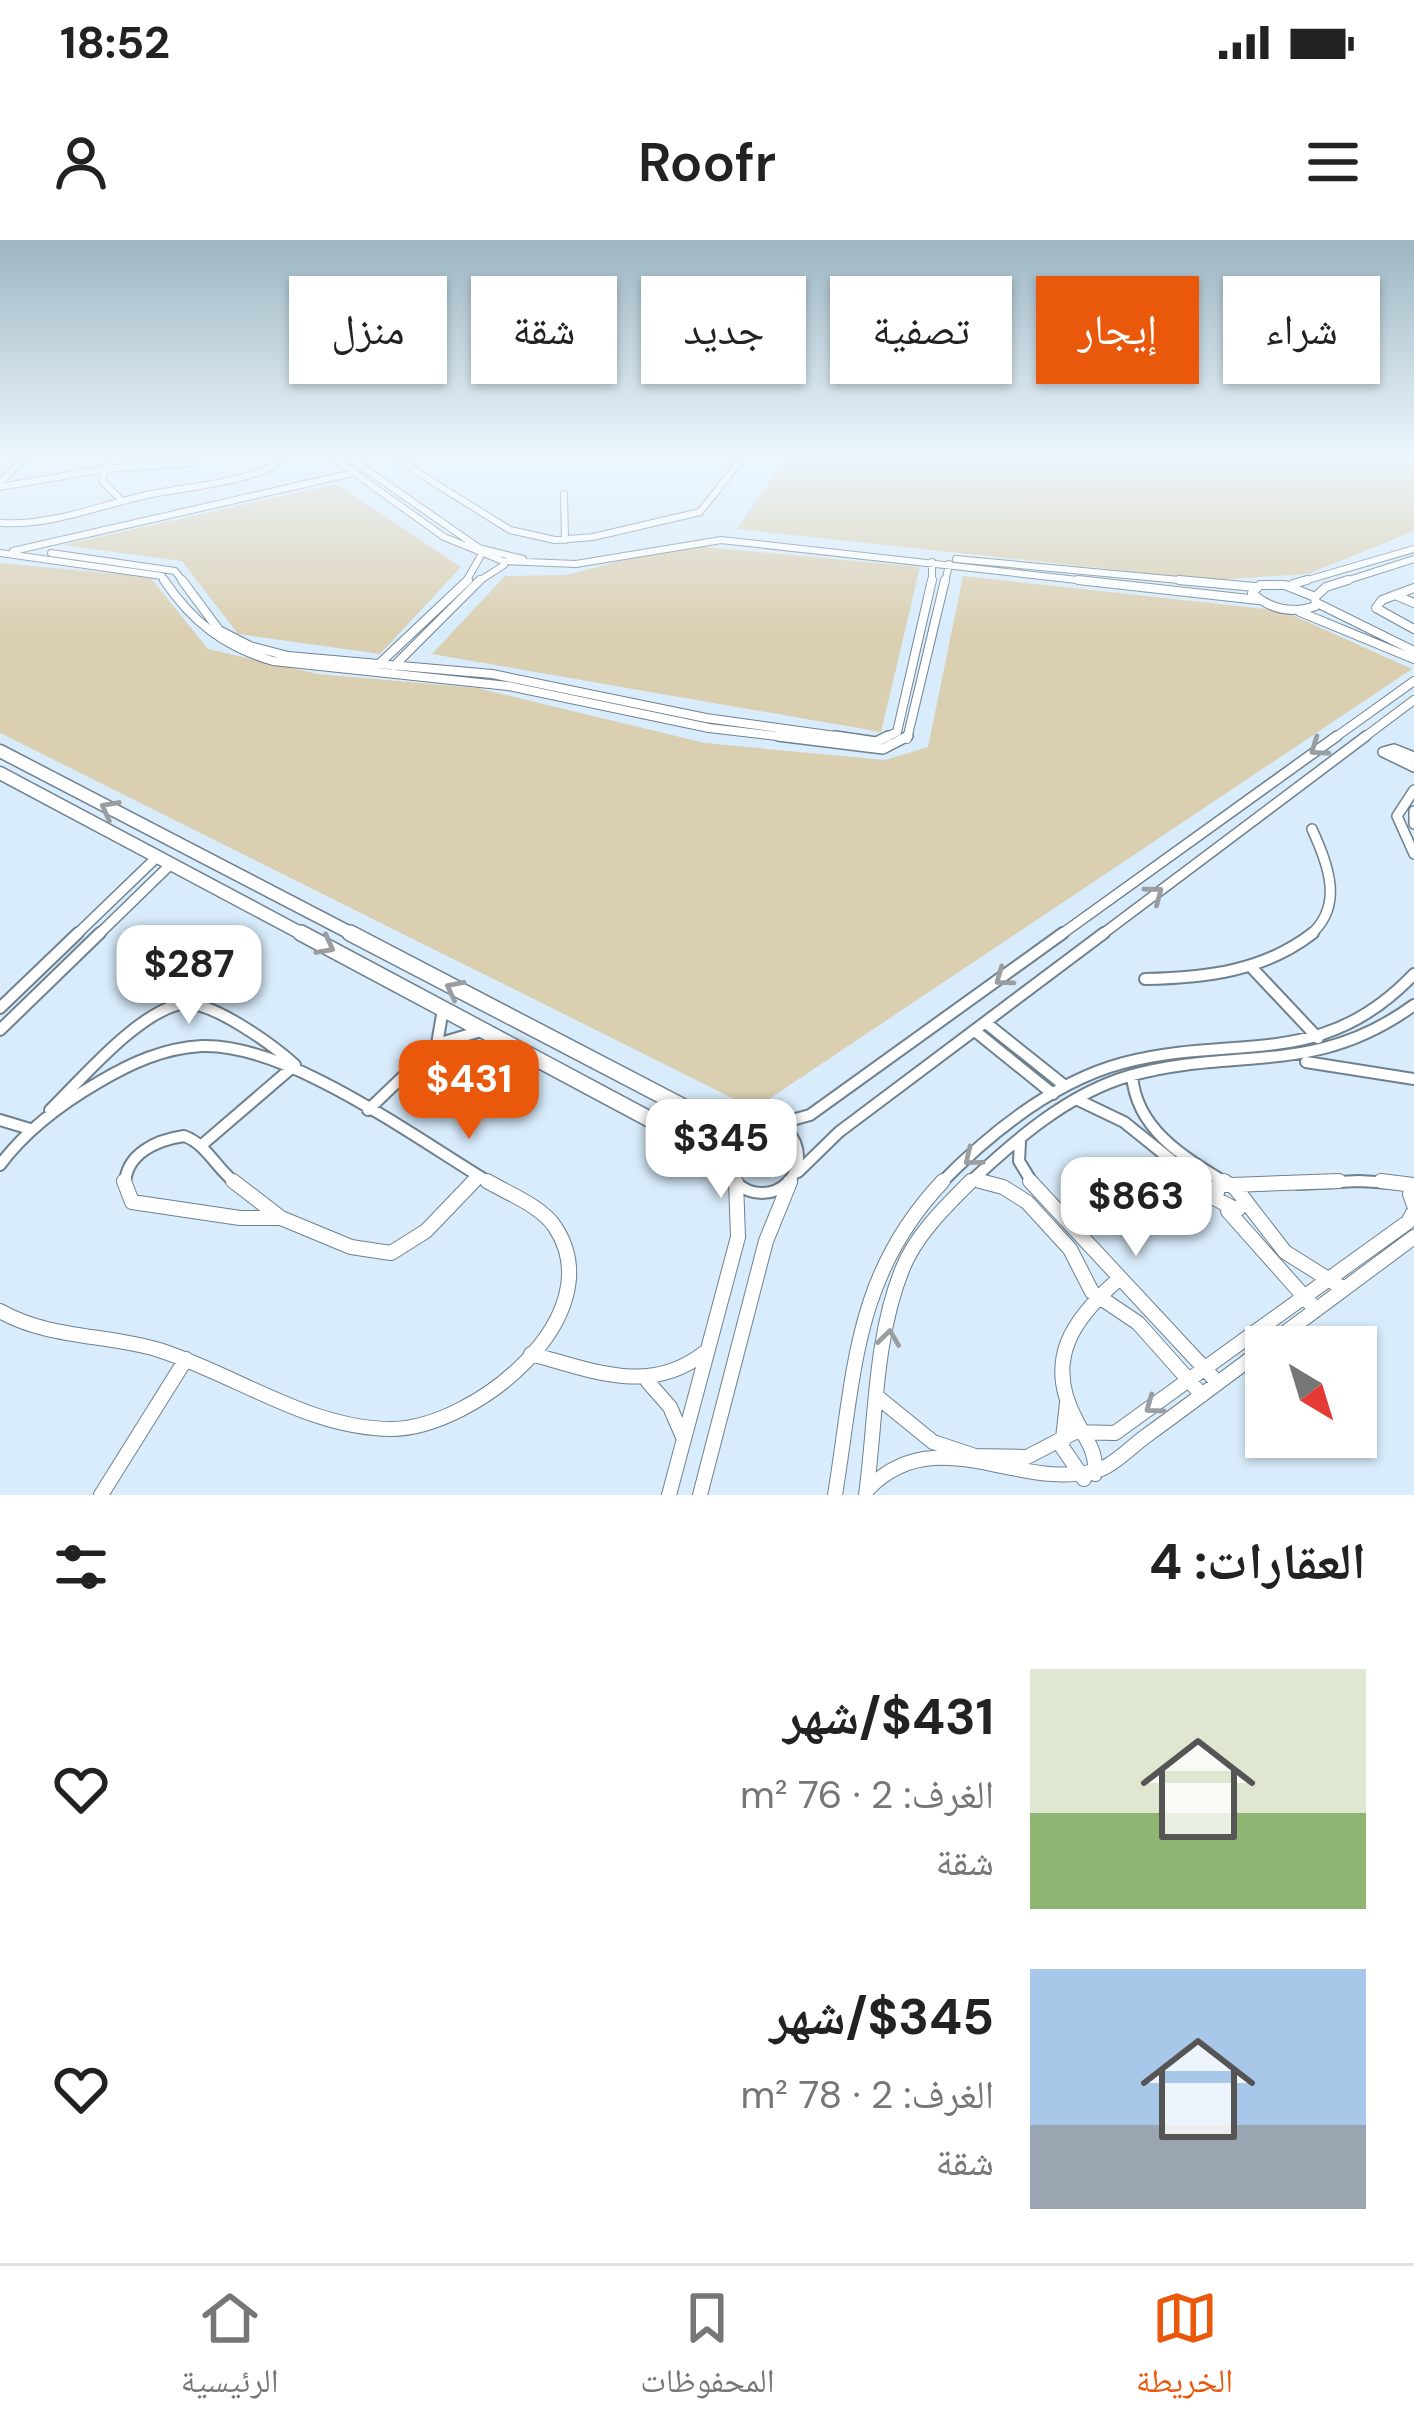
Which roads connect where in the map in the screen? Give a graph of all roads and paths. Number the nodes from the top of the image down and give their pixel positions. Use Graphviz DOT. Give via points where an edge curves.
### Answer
graph roads {
  1 [pos="71,516"];
  2 [pos="130,516"];
  3 [pos="140,516"];
  4 [pos="154,516"];
  5 [pos="159,516"];
  6 [pos="419,516"];
  7 [pos="430,516"];
  8 [pos="487,516"];
  9 [pos="564,516"];
  10 [pos="683,516"];
  11 [pos="143,518"];
  12 [pos="133,520"];
  13 [pos="0,524"];
  14 [pos="565,540"];
  15 [pos="5,550"];
  16 [pos="1413,552"];
  17 [pos="480,557"];
  18 [pos="932,562"];
  19 [pos="508,564"];
  20 [pos="949,564"];
  21 [pos="1285,585"];
  22 [pos="1255,587"];
  23 [pos="1414,588"];
  24 [pos="1395,596"];
  25 [pos="1258,600"];
  26 [pos="1316,600"];
  27 [pos="1414,603"];
  28 [pos="1295,610"];
  29 [pos="1414,629"];
  30 [pos="1414,655"];
  31 [pos="379,664"];
  32 [pos="394,666"];
  33 [pos="1414,681"];
  34 [pos="1414,700"];
  35 [pos="0,751"];
  36 [pos="1414,757"];
  37 [pos="1414,767"];
  38 [pos="0,772"];
  39 [pos="1414,790"];
  40 [pos="1414,811"];
  41 [pos="1414,824"];
  42 [pos="1312,829"];
  43 [pos="1414,854"];
  44 [pos="165,860"];
  45 [pos="1253,969"];
  46 [pos="1414,974"];
  47 [pos="1145,979"];
  48 [pos="1414,1006"];
  49 [pos="0,1008"];
  50 [pos="442,1008"];
  51 [pos="980,1026"];
  52 [pos="0,1030"];
  53 [pos="486,1031"];
  54 [pos="1317,1038"];
  55 [pos="437,1044"];
  56 [pos="1328,1052"];
  57 [pos="1288,1061"];
  58 [pos="295,1065"];
  59 [pos="1132,1075"];
  60 [pos="1414,1079"];
  61 [pos="1059,1090"];
  62 [pos="1076,1099"];
  63 [pos="1031,1109"];
  64 [pos="368,1110"];
  65 [pos="0,1120"];
  66 [pos="1045,1121"];
  67 [pos="749,1125"];
  68 [pos="774,1125"];
  69 [pos="34,1126"];
  70 [pos="1020,1142"];
  71 [pos="203,1144"];
  72 [pos="0,1165"];
  73 [pos="478,1176"];
  74 [pos="731,1177"];
  75 [pos="794,1177"];
  76 [pos="975,1180"];
  77 [pos="1230,1185"];
  78 [pos="1414,1187"];
  79 [pos="1219,1201"];
  80 [pos="1246,1201"];
  81 [pos="1414,1208"];
  82 [pos="281,1218"];
  83 [pos="1414,1237"];
  84 [pos="881,1266"];
  85 [pos="901,1272"];
  86 [pos="1120,1278"];
  87 [pos="1325,1281"];
  88 [pos="1344,1289"];
  89 [pos="1306,1295"];
  90 [pos="1097,1296"];
  91 [pos="1316,1310"];
  92 [pos="0,1311"];
  93 [pos="1294,1326"];
  94 [pos="708,1349"];
  95 [pos="531,1354"];
  96 [pos="186,1359"];
  97 [pos="1245,1363"];
  98 [pos="1205,1370"];
  99 [pos="1189,1381"];
  100 [pos="648,1382"];
  101 [pos="1218,1383"];
  102 [pos="1202,1395"];
  103 [pos="1067,1397"];
  104 [pos="880,1399"];
  105 [pos="1083,1431"];
  106 [pos="1062,1438"];
  107 [pos="684,1439"];
  108 [pos="1089,1476"];
  109 [pos="867,1494"];
  110 [pos="101,1495"];
  111 [pos="669,1495"];
  112 [pos="700,1495"];
  113 [pos="835,1495"];
  1 -- 13 [label="street"];
  2 -- 12 [label="street"];
  3 -- 11 [label="street"];
  4 -- 11 [label="street"];
  5 -- 15 [label="street"];
  6 -- 17 [label="street"];
  7 -- 22 [label="street" via="479,548 512,558 577,559 721,535"];
  8 -- 14 [label="street" via="510,530"];
  9 -- 14 [label="street"];
  10 -- 14 [label="street"];
  11 -- 12 [label="street"];
  12 -- 15 [label="street"];
  15 -- 20 [label="street" via="162,576 201,630 273,661 508,686 709,728 883,749 906,741 913,723"];
  15 -- 31 [label="street" via="175,571 219,630 250,646"];
  16 -- 21 [label="street"];
  16 -- 26 [label="street" via="1326,587"];
  17 -- 19 [label="street"];
  17 -- 31 [label="street" via="474,574"];
  18 -- 19 [label="street" via="705,540 578,564"];
  18 -- 20 [label="street"];
  18 -- 32 [label="street" via="932,592 897,732 885,741 706,718 492,674"];
  19 -- 32 [label="street" via="477,582"];
  20 -- 25 [label="street"];
  21 -- 22 [label="street"];
  21 -- 26 [label="street"];
  22 -- 25 [label="street"];
  23 -- 24 [label="street"];
  24 -- 27 [label="street"];
  24 -- 29 [label="street" via="1376,608"];
  25 -- 28 [label="street"];
  26 -- 28 [label="street"];
  26 -- 30 [label="street"];
  28 -- 30 [label="street"];
  31 -- 32 [label="street"];
  33 -- 68 [label="street, one-way" via="830,1102"];
  51 -- 34 [label="street, one-way"];
  67 -- 35 [label="street, one-way" via="699,1115"];
  36 -- 37 [label="street" via="1383,752"];
  38 -- 44 [label="street"];
  39 -- 43 [label="street" via="1397,816"];
  40 -- 41 [label="street"];
  42 -- 45 [label="street" via="1330,869 1328,909 1302,944"];
  44 -- 49 [label="street"];
  44 -- 50 [label="street, one-way"];
  44 -- 52 [label="street"];
  45 -- 47 [label="street"];
  45 -- 54 [label="street"];
  46 -- 54 [label="street" via="1377,1008"];
  48 -- 56 [label="street"];
  50 -- 53 [label="street"];
  50 -- 55 [label="street"];
  51 -- 61 [label="street"];
  51 -- 75 [label="street" via="839,1132"];
  53 -- 55 [label="street"];
  53 -- 74 [label="street" via="697,1145"];
  54 -- 56 [label="street"];
  54 -- 61 [label="street" via="1257,1052 1151,1057"];
  55 -- 64 [label="street"];
  56 -- 57 [label="street"];
  57 -- 59 [label="street"];
  57 -- 60 [label="street"];
  58 -- 64 [label="street"];
  58 -- 69 [label="street" via="244,1048 184,1050 119,1070"];
  58 -- 69 [label="street" via="272,1043 196,1004 179,1004 134,1030"];
  58 -- 71 [label="street"];
  59 -- 62 [label="street"];
  59 -- 77 [label="street" via="1143,1117"];
  61 -- 63 [label="street"];
  62 -- 66 [label="street"];
  62 -- 79 [label="street" via="1124,1122"];
  63 -- 66 [label="street"];
  63 -- 84 [label="street, one-way" via="917,1205"];
  64 -- 73 [label="street"];
  65 -- 69 [label="street"];
  66 -- 70 [label="street"];
  67 -- 68 [label="street"];
  67 -- 74 [label="street" via="723,1148"];
  68 -- 75 [label="street" via="801,1150"];
  69 -- 72 [label="street"];
  70 -- 76 [label="street"];
  70 -- 86 [label="street" via="1025,1175"];
  71 -- 82 [label="street" via="215,1166"];
  71 -- 82 [label="street" via="175,1136 148,1146 128,1166 125,1193 145,1207"];
  73 -- 82 [label="street" via="418,1239 387,1257"];
  73 -- 95 [label="street" via="546,1216 565,1241 567,1292"];
  74 -- 75 [label="street" via="763,1191"];
  74 -- 94 [label="street" via="738,1237"];
  75 -- 112 [label="street" via="766,1241"];
  76 -- 85 [label="street" via="924,1229"];
  76 -- 90 [label="street" via="1027,1202 1070,1249"];
  77 -- 78 [label="street" via="1344,1179"];
  77 -- 79 [label="street" via="1218,1185"];
  77 -- 80 [label="street"];
  78 -- 81 [label="street"];
  79 -- 80 [label="street" via="1237,1210"];
  79 -- 89 [label="street"];
  80 -- 87 [label="street" via="1285,1252"];
  81 -- 87 [label="street" via="1408,1222"];
  83 -- 88 [label="street"];
  84 -- 85 [label="street"];
  84 -- 113 [label="street"];
  104 -- 85 [label="street, one-way"];
  86 -- 90 [label="street"];
  86 -- 98 [label="street"];
  87 -- 88 [label="street"];
  87 -- 89 [label="street"];
  88 -- 91 [label="street"];
  89 -- 91 [label="street"];
  89 -- 98 [label="street"];
  90 -- 99 [label="street" via="1138,1323"];
  90 -- 103 [label="street" via="1063,1341"];
  91 -- 93 [label="street"];
  92 -- 96 [label="street" via="43,1329"];
  94 -- 100 [label="street" via="687,1368"];
  94 -- 107 [label="street"];
  95 -- 96 [label="street" via="466,1410 394,1431 348,1427"];
  95 -- 100 [label="street"];
  96 -- 110 [label="street"];
  97 -- 101 [label="street"];
  98 -- 99 [label="street"];
  98 -- 101 [label="street"];
  99 -- 102 [label="street"];
  99 -- 105 [label="street, one-way" via="1119,1430"];
  100 -- 107 [label="street"];
  101 -- 102 [label="street"];
  102 -- 108 [label="street"];
  103 -- 105 [label="street"];
  103 -- 106 [label="street"];
  104 -- 106 [label="street" via="933,1442 975,1456 1027,1457"];
  104 -- 109 [label="street"];
  105 -- 106 [label="street"];
  105 -- 108 [label="street" via="1096,1455"];
  106 -- 108 [label="street" via="1064,1454"];
  107 -- 111 [label="street"];
  108 -- 109 [label="street" via="1022,1486 914,1461 882,1471"];
}
